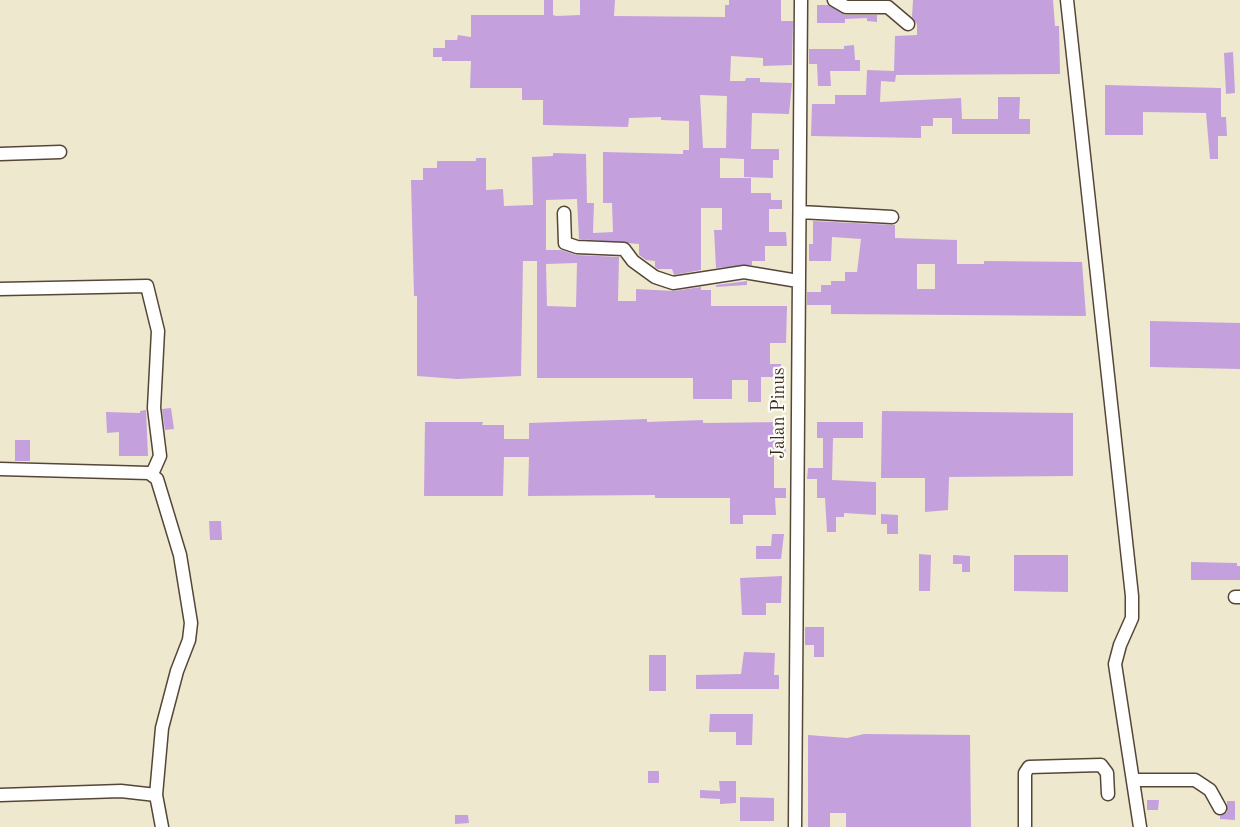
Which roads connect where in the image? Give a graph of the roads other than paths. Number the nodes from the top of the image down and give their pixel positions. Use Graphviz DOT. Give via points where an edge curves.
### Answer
graph roads {
  1 [pos="801,0"];
  2 [pos="834,0"];
  3 [pos="1067,0"];
  4 [pos="908,24"];
  5 [pos="60,152"];
  6 [pos="0,154"];
  7 [pos="800,212"];
  8 [pos="564,213"];
  9 [pos="892,217"];
  10 [pos="798,281"];
  11 [pos="0,289"];
  12 [pos="0,468"];
  13 [pos="152,474"];
  14 [pos="1133,780"];
  15 [pos="1108,794"];
  16 [pos="0,795"];
  17 [pos="156,795"];
  18 [pos="1220,808"];
  19 [pos="162,827"];
  20 [pos="795,827"];
  21 [pos="1025,827"];
  22 [pos="1140,827"];
  1 -- 7 [label="street, Jalan Pinus"];
  2 -- 4 [label="street" via="846,7 888,7"];
  3 -- 14 [label="street" via="1132,596 1132,618 1115,664"];
  5 -- 6 [label="street"];
  7 -- 9 [label="street"];
  7 -- 10 [label="street, Jalan Pinus"];
  8 -- 10 [label="street" via="565,243 624,249 655,277 673,283 744,272"];
  10 -- 20 [label="street, Jalan Pinus"];
  11 -- 13 [label="street" via="147,286 158,331 154,408 160,456"];
  12 -- 13 [label="street"];
  13 -- 17 [label="street" via="159,483 180,555 191,622 162,728"];
  14 -- 18 [label="street" via="1195,780 1210,790"];
  14 -- 22 [label="street"];
  15 -- 21 [label="street" via="1107,773 1101,765 1029,766 1025,773"];
  16 -- 17 [label="street" via="122,791"];
  17 -- 19 [label="street"];
}
